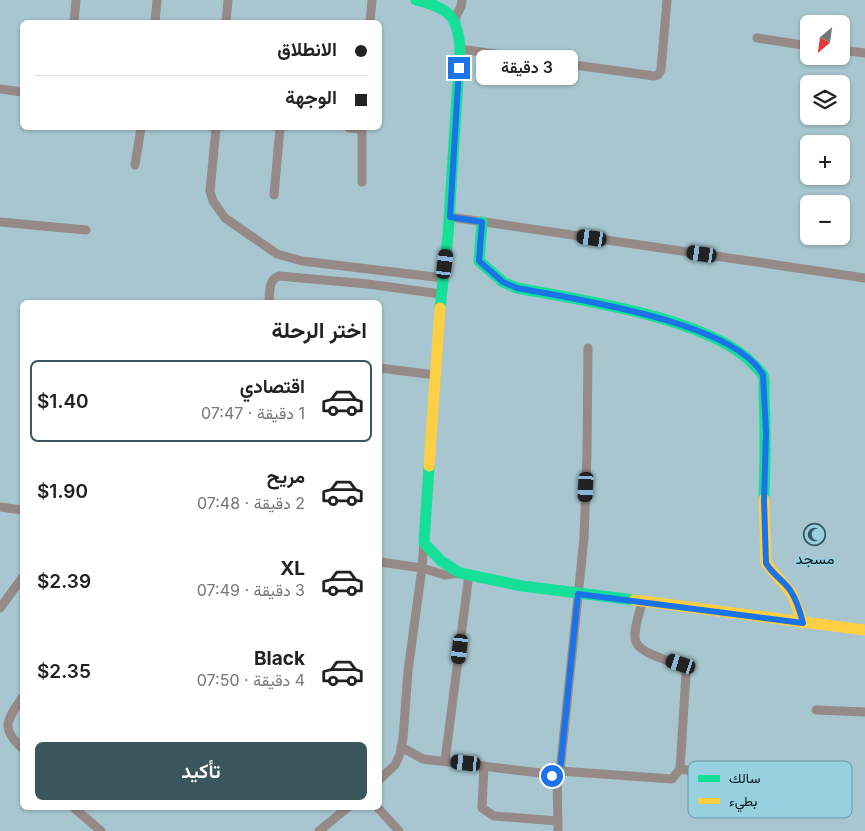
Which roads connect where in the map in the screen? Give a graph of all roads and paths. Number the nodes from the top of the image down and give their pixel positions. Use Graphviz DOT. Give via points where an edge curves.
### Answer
graph roads {
  1 [pos="76,0"];
  2 [pos="157,0"];
  3 [pos="228,0"];
  4 [pos="372,0"];
  5 [pos="416,0"];
  6 [pos="462,0"];
  7 [pos="666,0"];
  8 [pos="74,20"];
  9 [pos="155,20"];
  10 [pos="226,20"];
  11 [pos="370,20"];
  12 [pos="454,21"];
  13 [pos="757,38"];
  14 [pos="800,45"];
  15 [pos="460,49"];
  16 [pos="850,51"];
  17 [pos="865,52"];
  18 [pos="0,89"];
  19 [pos="20,92"];
  20 [pos="140,130"];
  21 [pos="216,130"];
  22 [pos="280,130"];
  23 [pos="362,130"];
  24 [pos="135,165"];
  25 [pos="362,182"];
  26 [pos="274,195"];
  27 [pos="450,217"];
  28 [pos="0,222"];
  29 [pos="482,222"];
  30 [pos="86,230"];
  31 [pos="443,278"];
  32 [pos="865,278"];
  33 [pos="441,294"];
  34 [pos="269,300"];
  35 [pos="588,348"];
  36 [pos="382,368"];
  37 [pos="435,375"];
  38 [pos="0,506"];
  39 [pos="20,510"];
  40 [pos="424,543"];
  41 [pos="382,562"];
  42 [pos="422,568"];
  43 [pos="465,574"];
  44 [pos="20,581"];
  45 [pos="578,594"];
  46 [pos="642,602"];
  47 [pos="0,608"];
  48 [pos="803,623"];
  49 [pos="865,630"];
  50 [pos="20,701"];
  51 [pos="816,710"];
  52 [pos="865,712"];
  53 [pos="20,746"];
  54 [pos="401,747"];
  55 [pos="446,761"];
  56 [pos="484,766"];
  57 [pos="680,769"];
  58 [pos="688,770"];
  59 [pos="559,773"];
  60 [pos="382,777"];
  61 [pos="76,810"];
  62 [pos="345,810"];
  63 [pos="380,810"];
  64 [pos="558,821"];
  65 [pos="102,831"];
  66 [pos="319,831"];
  67 [pos="399,831"];
  68 [pos="558,831"];
  1 -- 8 [label="street"];
  2 -- 9 [label="street"];
  3 -- 10 [label="street"];
  4 -- 11 [label="street"];
  5 -- 12 [label="street" via="438,5 451,14"];
  6 -- 12 [label="street"];
  7 -- 15 [label="street" via="661,70 654,76"];
  12 -- 15 [label="street"];
  13 -- 14 [label="street"];
  15 -- 27 [label="street"];
  16 -- 17 [label="street"];
  18 -- 19 [label="street"];
  20 -- 24 [label="street"];
  21 -- 31 [label="street" via="210,191 213,202 225,218 277,254 302,261"];
  22 -- 26 [label="street"];
  23 -- 25 [label="street"];
  27 -- 29 [label="street"];
  27 -- 31 [label="street"];
  28 -- 30 [label="street"];
  29 -- 32 [label="street"];
  29 -- 48 [label="street" via="479,261 503,282 517,288 687,326 724,342 759,367 763,375 766,432 766,563 789,589 798,604"];
  31 -- 33 [label="street"];
  33 -- 34 [label="street" via="279,276 271,284"];
  33 -- 37 [label="street"];
  35 -- 45 [label="street" via="584,538"];
  36 -- 37 [label="street"];
  37 -- 40 [label="street"];
  38 -- 39 [label="street"];
  40 -- 42 [label="street"];
  40 -- 43 [label="street" via="441,561"];
  41 -- 42 [label="street"];
  42 -- 43 [label="street" via="445,575"];
  42 -- 54 [label="street"];
  43 -- 45 [label="street"];
  43 -- 55 [label="street"];
  44 -- 47 [label="street"];
  45 -- 46 [label="street"];
  45 -- 59 [label="street"];
  46 -- 48 [label="street"];
  46 -- 57 [label="street" via="636,642 654,656 681,664 686,674"];
  48 -- 49 [label="street"];
  50 -- 53 [label="street" via="6,720 8,733"];
  51 -- 52 [label="street"];
  54 -- 55 [label="street" via="423,759"];
  54 -- 60 [label="street" via="395,765"];
  55 -- 56 [label="street"];
  56 -- 59 [label="street"];
  56 -- 64 [label="street" via="482,808 494,816"];
  57 -- 58 [label="street"];
  57 -- 59 [label="street" via="672,779"];
  59 -- 64 [label="street"];
  61 -- 65 [label="street"];
  62 -- 66 [label="street"];
  63 -- 67 [label="street"];
  64 -- 68 [label="street"];
}
